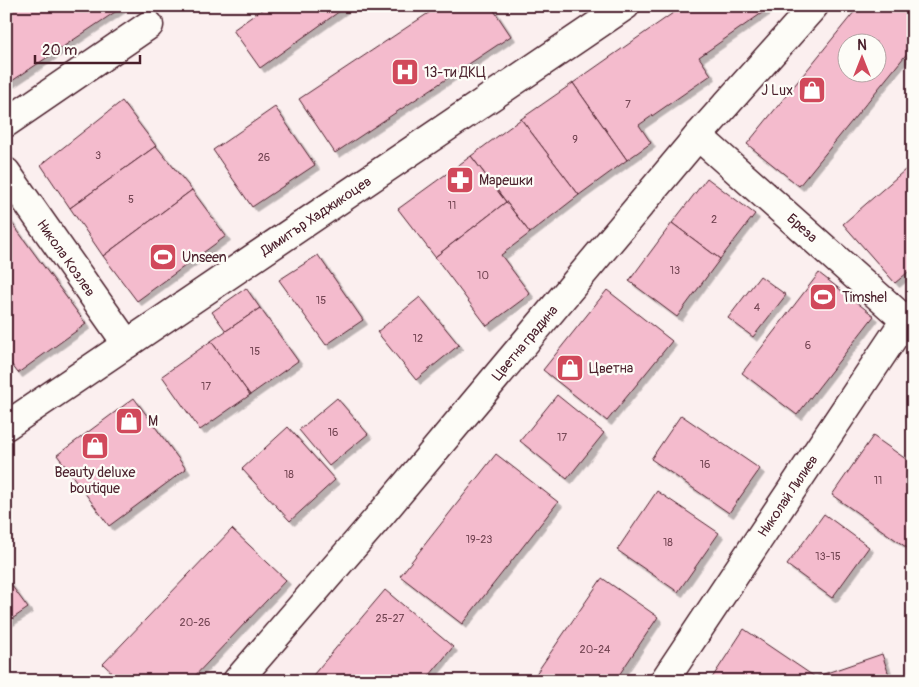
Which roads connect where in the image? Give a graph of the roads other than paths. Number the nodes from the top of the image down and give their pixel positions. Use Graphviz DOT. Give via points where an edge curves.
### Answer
graph roads {
  1 [pos="625,6"];
  2 [pos="814,6"];
  3 [pos="149,25"];
  4 [pos="6,123"];
  5 [pos="698,136"];
  6 [pos="6,172"];
  7 [pos="909,317"];
  8 [pos="127,344"];
  9 [pos="6,426"];
  10 [pos="237,681"];
  11 [pos="664,681"];
  1 -- 8 [label="street, Димитър Хаджикоцев"];
  2 -- 5 [label="street, Цветна градина"];
  3 -- 4 [label="street"];
  5 -- 7 [label="street, Бреза"];
  5 -- 10 [label="street, Цветна градина" via="384,512"];
  6 -- 8 [label="street, Никола Козлев"];
  7 -- 11 [label="street, Николай Лилиев"];
  8 -- 9 [label="street, Димитър Хаджикоцев"];
}
